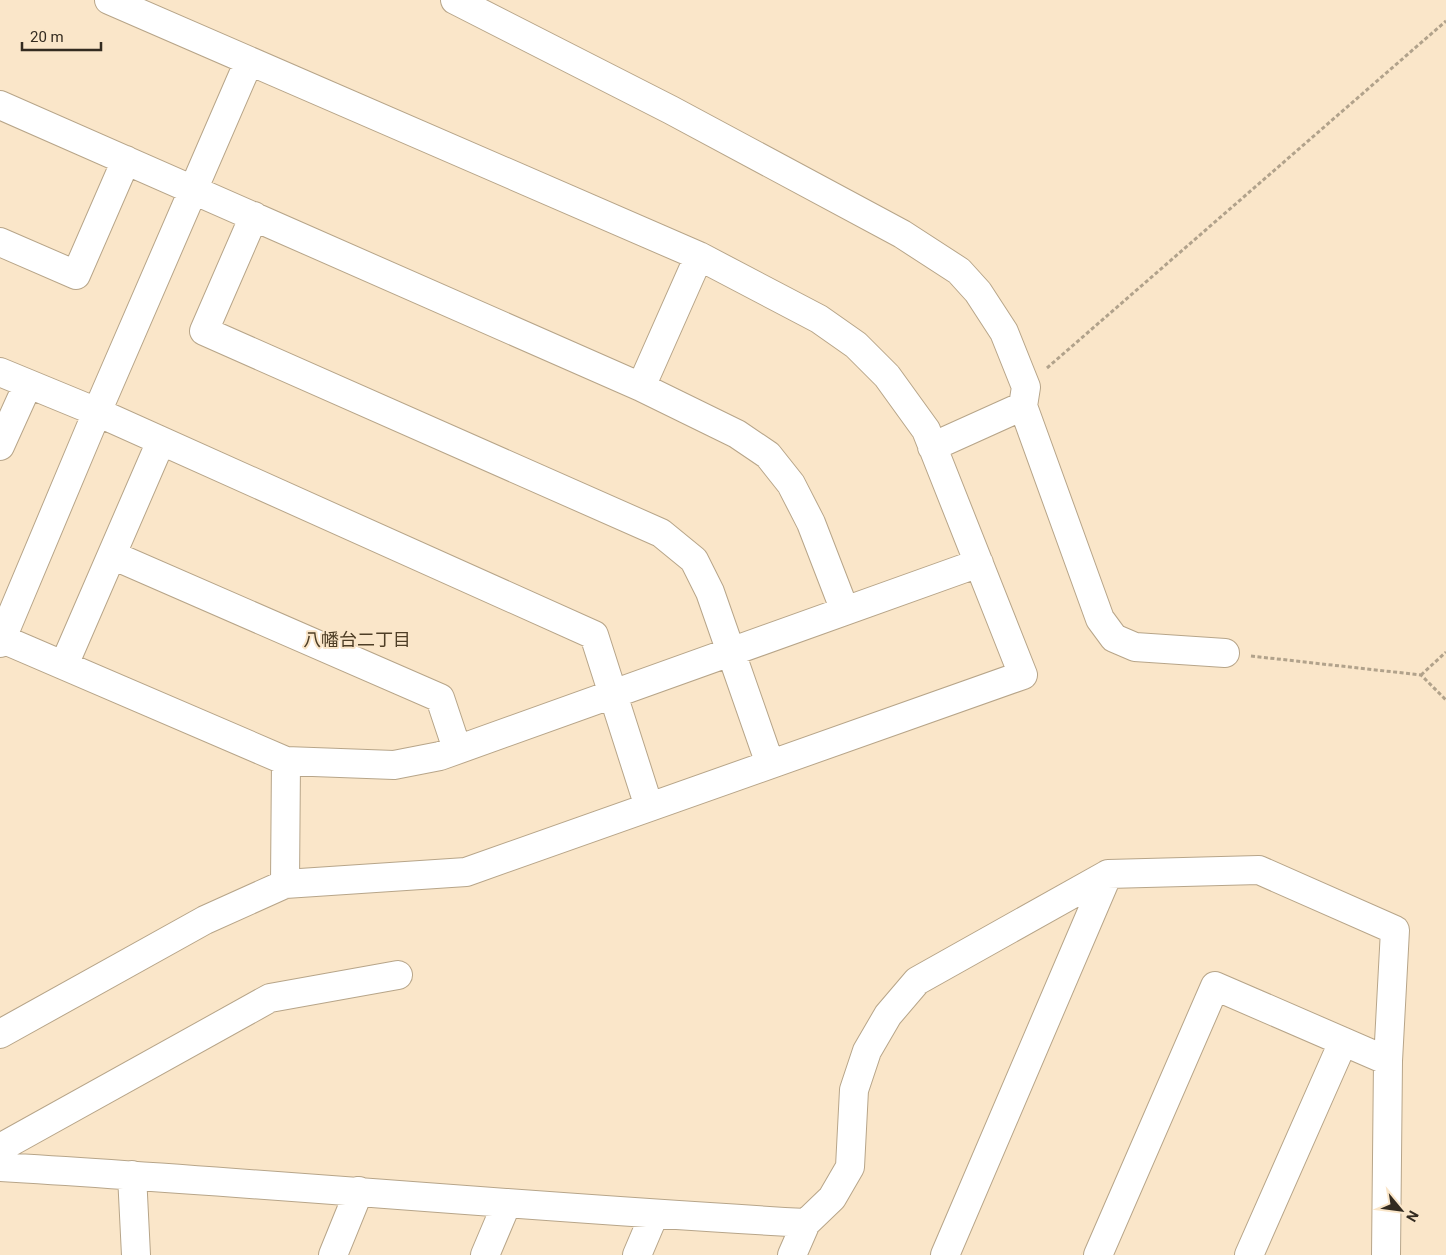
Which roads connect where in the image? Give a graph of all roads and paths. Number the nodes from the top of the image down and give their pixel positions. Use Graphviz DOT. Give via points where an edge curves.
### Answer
graph roads {
  1 [pos="109,0"];
  2 [pos="455,0"];
  3 [pos="1446,21"];
  4 [pos="249,61"];
  5 [pos="0,105"];
  6 [pos="126,160"];
  7 [pos="193,190"];
  8 [pos="254,216"];
  9 [pos="0,242"];
  10 [pos="699,256"];
  11 [pos="0,372"];
  12 [pos="28,384"];
  13 [pos="641,387"];
  14 [pos="1024,396"];
  15 [pos="97,412"];
  16 [pos="161,441"];
  17 [pos="0,446"];
  18 [pos="932,446"];
  19 [pos="112,554"];
  20 [pos="979,563"];
  21 [pos="845,611"];
  22 [pos="1,640"];
  23 [pos="731,652"];
  24 [pos="1446,652"];
  25 [pos="1224,653"];
  26 [pos="64,665"];
  27 [pos="1421,675"];
  28 [pos="613,694"];
  29 [pos="1446,700"];
  30 [pos="457,749"];
  31 [pos="286,761"];
  32 [pos="770,764"];
  33 [pos="649,807"];
  34 [pos="1108,874"];
  35 [pos="285,884"];
  36 [pos="398,975"];
  37 [pos="0,1034"];
  38 [pos="1343,1042"];
  39 [pos="1388,1061"];
  40 [pos="0,1148"];
  41 [pos="0,1167"];
  42 [pos="132,1175"];
  43 [pos="359,1191"];
  44 [pos="507,1203"];
  45 [pos="654,1215"];
  46 [pos="806,1223"];
  47 [pos="136,1255"];
  48 [pos="333,1255"];
  49 [pos="485,1255"];
  50 [pos="637,1255"];
  51 [pos="792,1255"];
  52 [pos="945,1255"];
  53 [pos="1098,1255"];
  54 [pos="1249,1255"];
  55 [pos="1386,1255"];
  1 -- 4 [label="street"];
  2 -- 14 [label="street" via="671,110 933,252 959,271 978,292 1004,332"];
  3 -- 14 [label="path"];
  4 -- 7 [label="street"];
  4 -- 10 [label="street"];
  5 -- 6 [label="street"];
  6 -- 7 [label="street"];
  6 -- 9 [label="street" via="76,275"];
  7 -- 8 [label="street"];
  7 -- 15 [label="street"];
  8 -- 13 [label="street"];
  8 -- 23 [label="street" via="204,331 661,533 694,560 710,592"];
  10 -- 13 [label="street"];
  10 -- 18 [label="street" via="819,319 856,345 888,376 926,430"];
  11 -- 12 [label="street"];
  12 -- 15 [label="street"];
  12 -- 17 [label="street"];
  13 -- 21 [label="street" via="737,434 768,455 792,484"];
  14 -- 18 [label="street"];
  14 -- 25 [label="street" via="1100,619 1114,638 1134,647"];
  15 -- 16 [label="street"];
  15 -- 22 [label="street"];
  16 -- 19 [label="street"];
  16 -- 28 [label="street" via="594,635"];
  18 -- 20 [label="street"];
  19 -- 26 [label="street"];
  19 -- 30 [label="street" via="440,698"];
  20 -- 21 [label="street"];
  20 -- 32 [label="street" via="1023,675"];
  21 -- 23 [label="street"];
  22 -- 26 [label="street"];
  23 -- 28 [label="street"];
  23 -- 32 [label="street"];
  24 -- 27 [label="path"];
  25 -- 27 [label="path"];
  26 -- 31 [label="street"];
  27 -- 29 [label="path"];
  28 -- 30 [label="street"];
  28 -- 33 [label="street"];
  30 -- 31 [label="street" via="440,756 394,765"];
  31 -- 35 [label="street"];
  32 -- 33 [label="street"];
  33 -- 35 [label="street" via="466,872"];
  34 -- 39 [label="street" via="1259,870 1395,930"];
  34 -- 46 [label="street" via="917,981 888,1015 867,1051 854,1090 850,1167 832,1198"];
  34 -- 52 [label="street"];
  35 -- 37 [label="street" via="205,920"];
  36 -- 40 [label="street" via="270,998"];
  38 -- 39 [label="street"];
  38 -- 53 [label="street" via="1216,986"];
  38 -- 54 [label="street"];
  39 -- 55 [label="street"];
  41 -- 42 [label="street"];
  42 -- 43 [label="street"];
  42 -- 47 [label="street"];
  43 -- 44 [label="street"];
  43 -- 48 [label="street"];
  44 -- 45 [label="street"];
  44 -- 49 [label="street"];
  45 -- 46 [label="street"];
  45 -- 50 [label="street"];
  46 -- 51 [label="street"];
}
